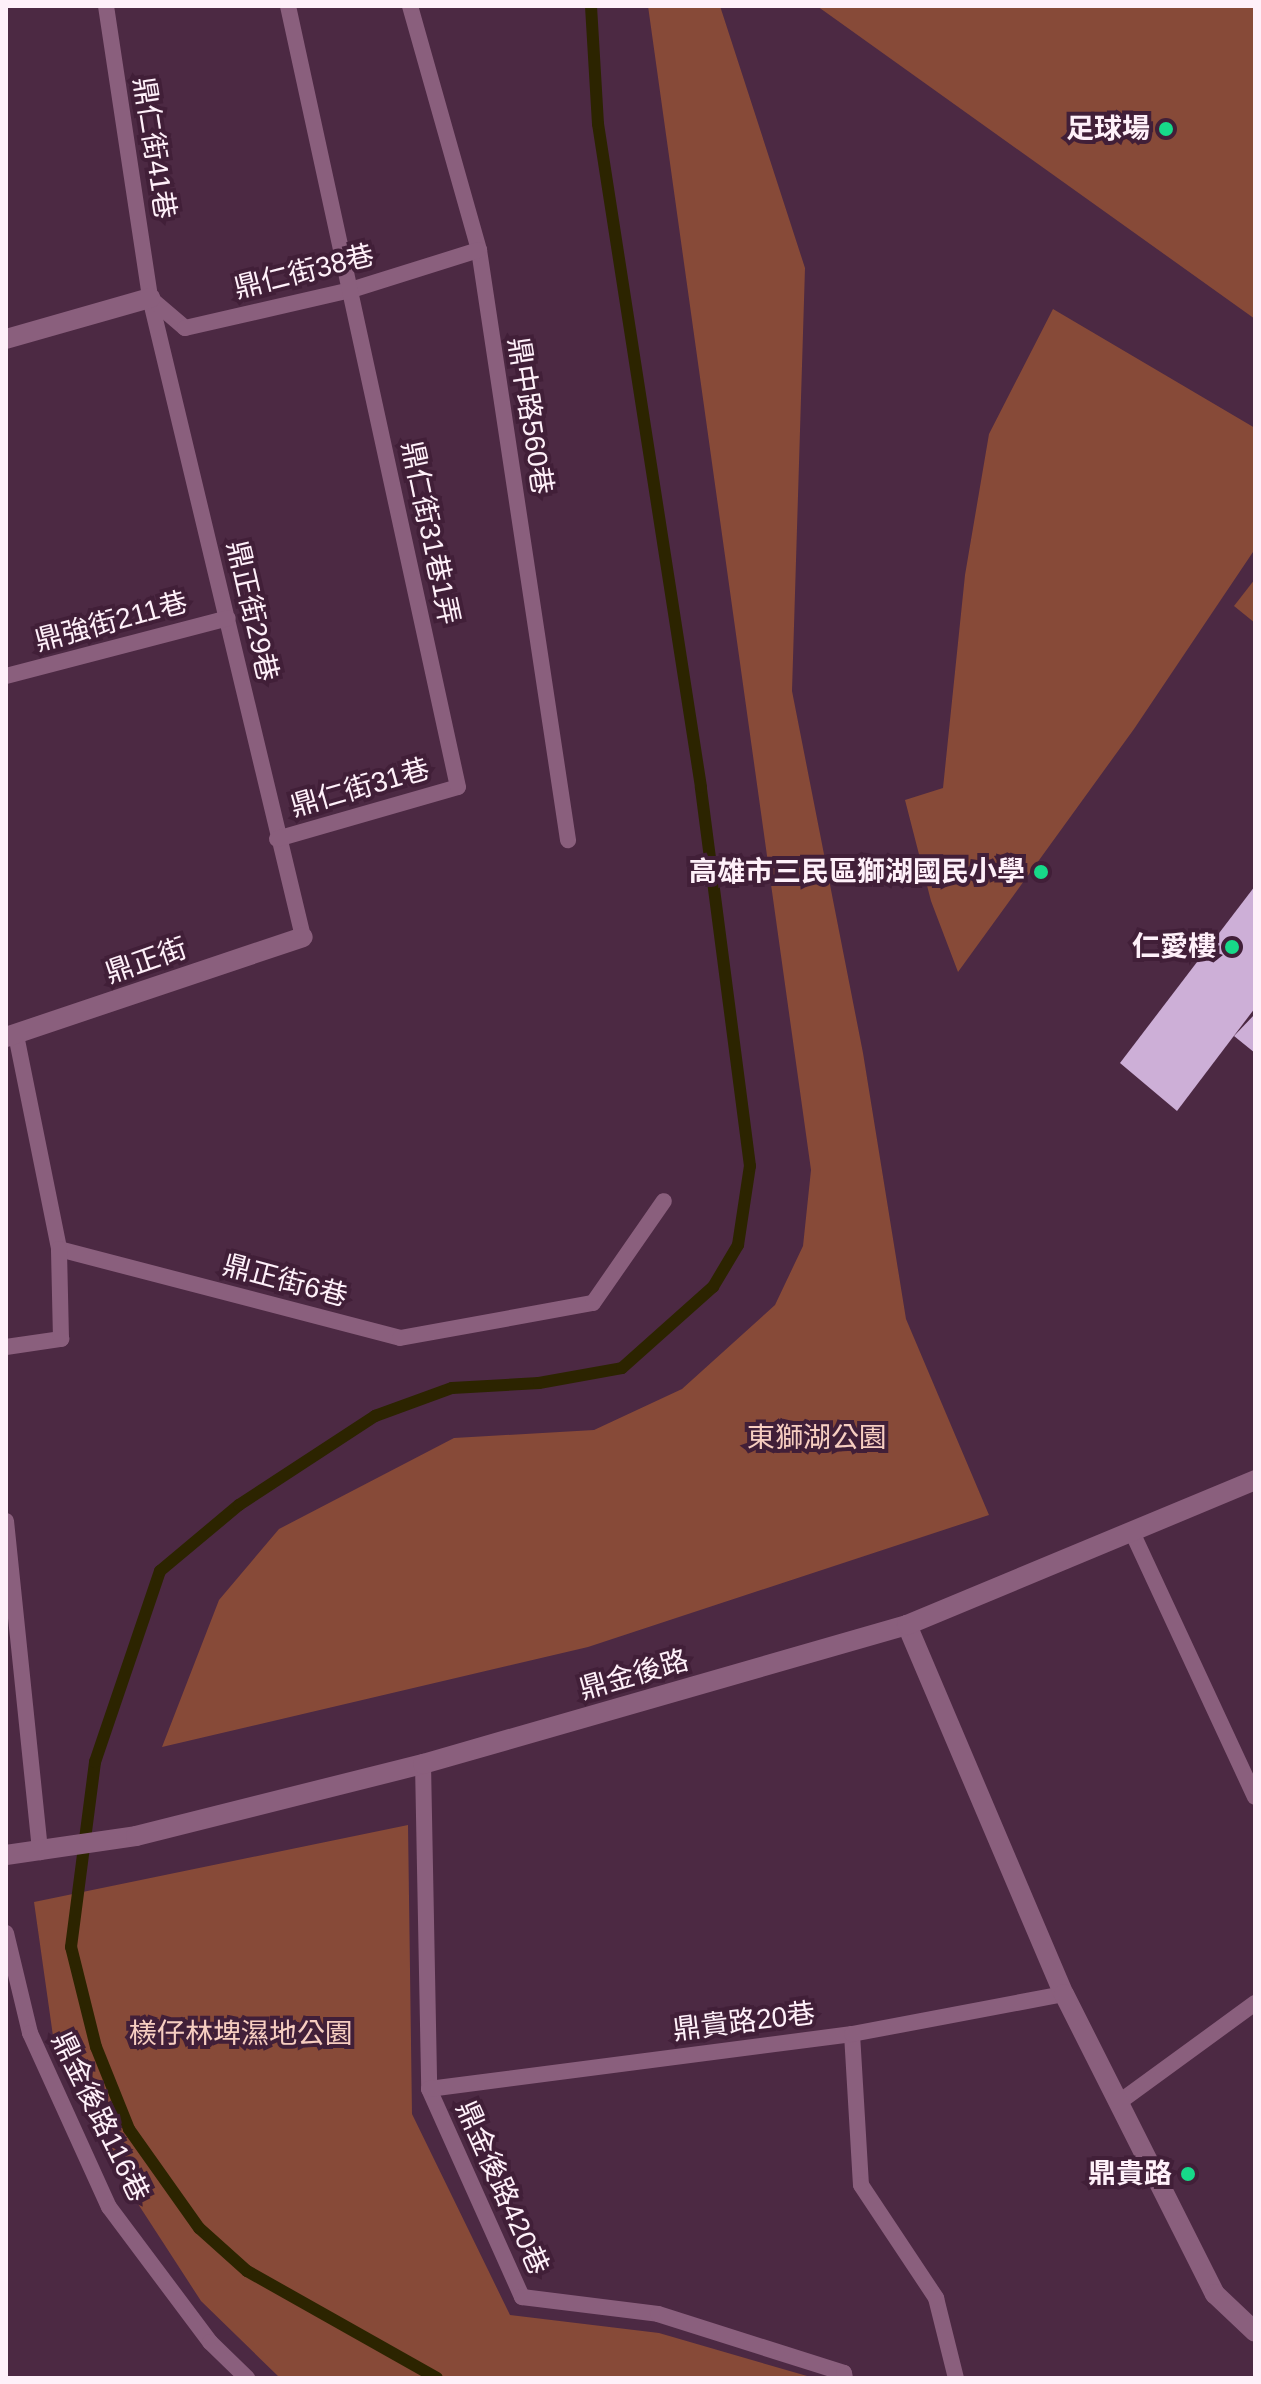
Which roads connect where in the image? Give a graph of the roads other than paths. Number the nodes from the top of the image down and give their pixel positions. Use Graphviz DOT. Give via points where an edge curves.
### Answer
graph roads {
  1 [pos="106,6"];
  2 [pos="288,6"];
  3 [pos="410,6"];
  4 [pos="479,250"];
  5 [pos="351,290"];
  6 [pos="150,298"];
  7 [pos="6,339"];
  8 [pos="228,618"];
  9 [pos="6,676"];
  10 [pos="458,787"];
  11 [pos="277,839"];
  12 [pos="568,840"];
  13 [pos="303,937"];
  14 [pos="11,1036"];
  15 [pos="664,1201"];
  16 [pos="59,1249"];
  17 [pos="6,1347"];
  18 [pos="1255,1480"];
  19 [pos="6,1521"];
  20 [pos="1132,1532"];
  21 [pos="907,1625"];
  22 [pos="423,1764"];
  23 [pos="1255,1797"];
  24 [pos="40,1852"];
  25 [pos="6,1855"];
  26 [pos="6,1933"];
  27 [pos="1064,1994"];
  28 [pos="1255,2003"];
  29 [pos="852,2034"];
  30 [pos="429,2089"];
  31 [pos="1118,2103"];
  32 [pos="1255,2332"];
  33 [pos="247,2378"];
  34 [pos="845,2378"];
  35 [pos="956,2378"];
  1 -- 6 [label="lane, 鼎仁街41巷"];
  2 -- 5 [label="lane, 鼎仁街31巷1弄"];
  3 -- 4 [label="lane, 鼎中路560巷"];
  4 -- 5 [label="lane, 鼎仁街38巷"];
  4 -- 12 [label="lane, 鼎中路560巷"];
  5 -- 6 [label="lane, 鼎仁街38巷" via="185,328"];
  5 -- 10 [label="lane, 鼎仁街31巷1弄"];
  6 -- 7 [label="street"];
  6 -- 8 [label="lane, 鼎正街29巷"];
  8 -- 9 [label="lane, 鼎強街211巷"];
  8 -- 11 [label="lane, 鼎正街29巷"];
  10 -- 11 [label="lane, 鼎仁街31巷"];
  11 -- 13 [label="lane, 鼎正街29巷"];
  13 -- 14 [label="street, 鼎正街"];
  14 -- 16 [label="lane"];
  15 -- 16 [label="lane, 鼎正街6巷" via="593,1303 400,1338"];
  16 -- 17 [label="lane" via="61,1339"];
  18 -- 20 [label="street, 鼎金後路"];
  19 -- 24 [label="lane"];
  20 -- 21 [label="street, 鼎金後路"];
  20 -- 23 [label="lane"];
  21 -- 22 [label="street, 鼎金後路"];
  21 -- 27 [label="street"];
  22 -- 24 [label="street, 鼎金後路" via="136,1836"];
  22 -- 30 [label="lane, 鼎金後路420巷"];
  24 -- 25 [label="street, 鼎金後路"];
  26 -- 33 [label="lane, 鼎金後路116巷" via="30,2033 109,2207 210,2342"];
  27 -- 29 [label="lane, 鼎貴路20巷"];
  27 -- 31 [label="street"];
  28 -- 31 [label="lane"];
  29 -- 30 [label="lane, 鼎貴路20巷"];
  29 -- 35 [label="lane" via="861,2185 936,2298"];
  30 -- 34 [label="lane, 鼎金後路420巷" via="522,2297 658,2314 844,2373"];
  31 -- 32 [label="street" via="1215,2294"];
}
